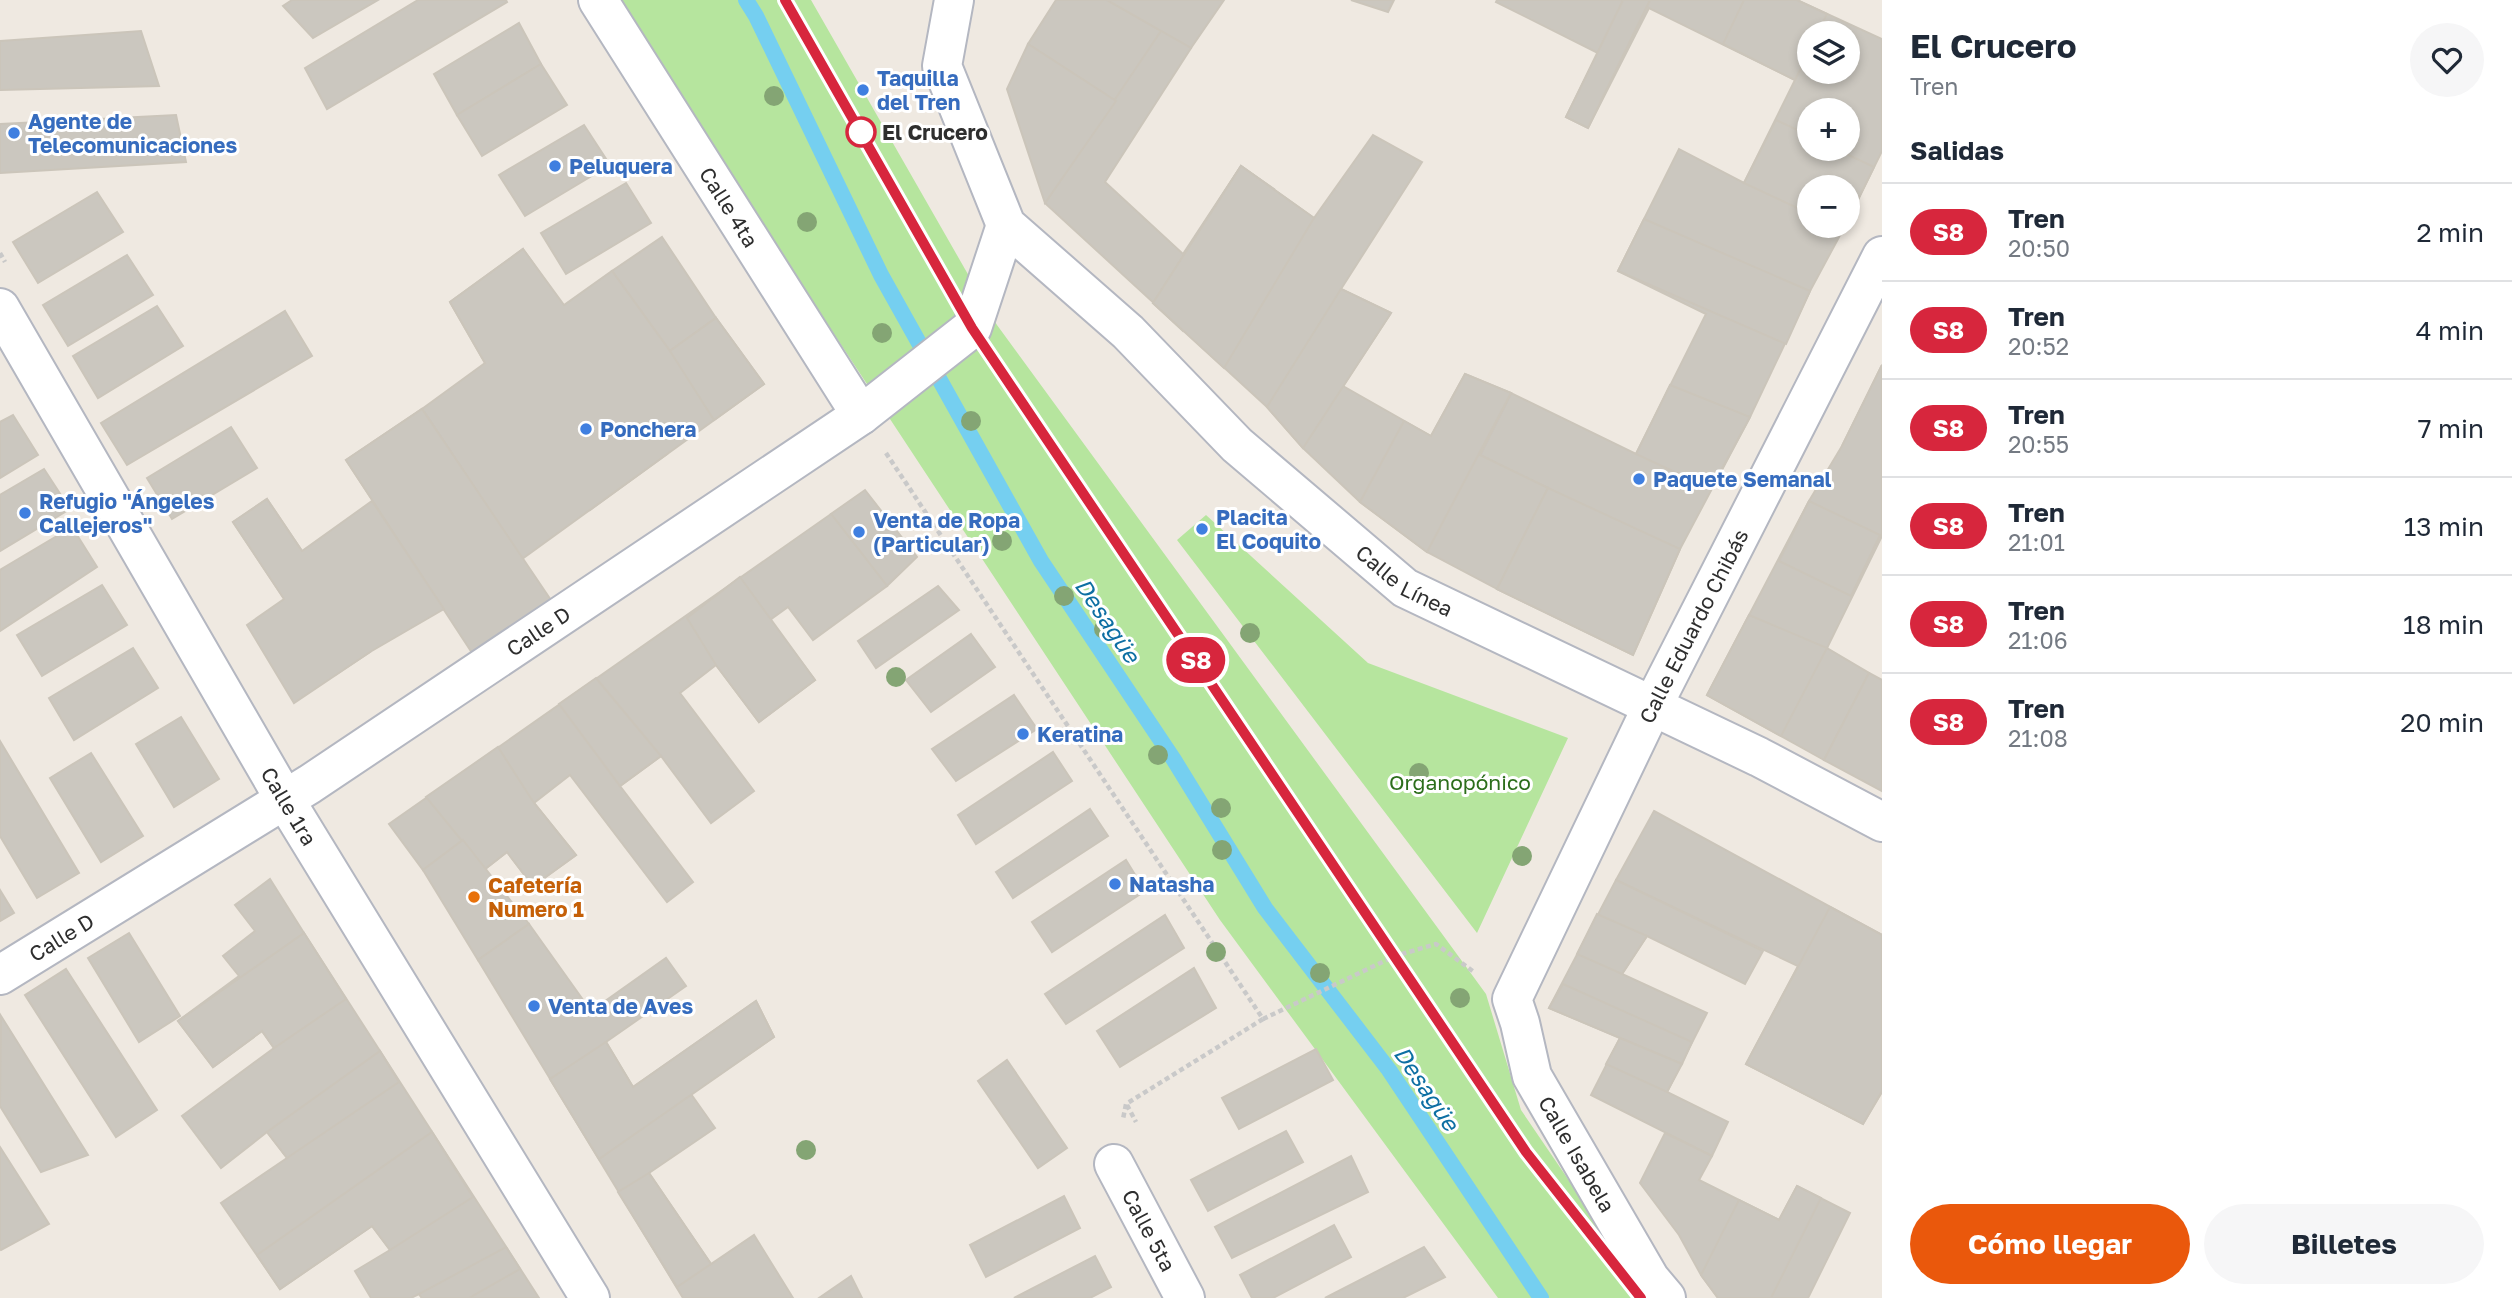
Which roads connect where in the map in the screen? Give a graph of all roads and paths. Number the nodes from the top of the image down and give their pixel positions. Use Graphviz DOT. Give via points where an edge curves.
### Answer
graph roads {
  1 [pos="598,0"];
  2 [pos="954,0"];
  3 [pos="1006,225"];
  4 [pos="1882,256"];
  5 [pos="0,308"];
  6 [pos="860,415"];
  7 [pos="1653,705"];
  8 [pos="285,800"];
  9 [pos="1882,822"];
  10 [pos="0,975"];
  11 [pos="1512,999"];
  12 [pos="1263,1019"];
  13 [pos="1114,1164"];
  14 [pos="590,1298"];
  15 [pos="1185,1298"];
  16 [pos="1666,1298"];
  1 -- 6 [label="street, Calle 4ta"];
  2 -- 3 [label="street" via="942,66"];
  3 -- 6 [label="street, Calle D" via="972,328"];
  3 -- 7 [label="street, Calle Línea" via="1128,332 1237,444 1405,588"];
  4 -- 7 [label="street, Calle Eduardo Chibás"];
  5 -- 8 [label="street, Calle 1ra"];
  6 -- 8 [label="street, Calle D"];
  6 -- 12 [label="path"];
  7 -- 9 [label="street, Calle Línea"];
  7 -- 11 [label="street, Calle Eduardo Chibás"];
  8 -- 10 [label="street, Calle D"];
  8 -- 14 [label="street, Calle 1ra"];
  11 -- 12 [label="path" via="1436,944 1395,956"];
  11 -- 16 [label="street, Calle Isabela" via="1532,1076 1650,1279"];
  12 -- 13 [label="path" via="1126,1104"];
  13 -- 15 [label="street, Calle 5ta"];
}
